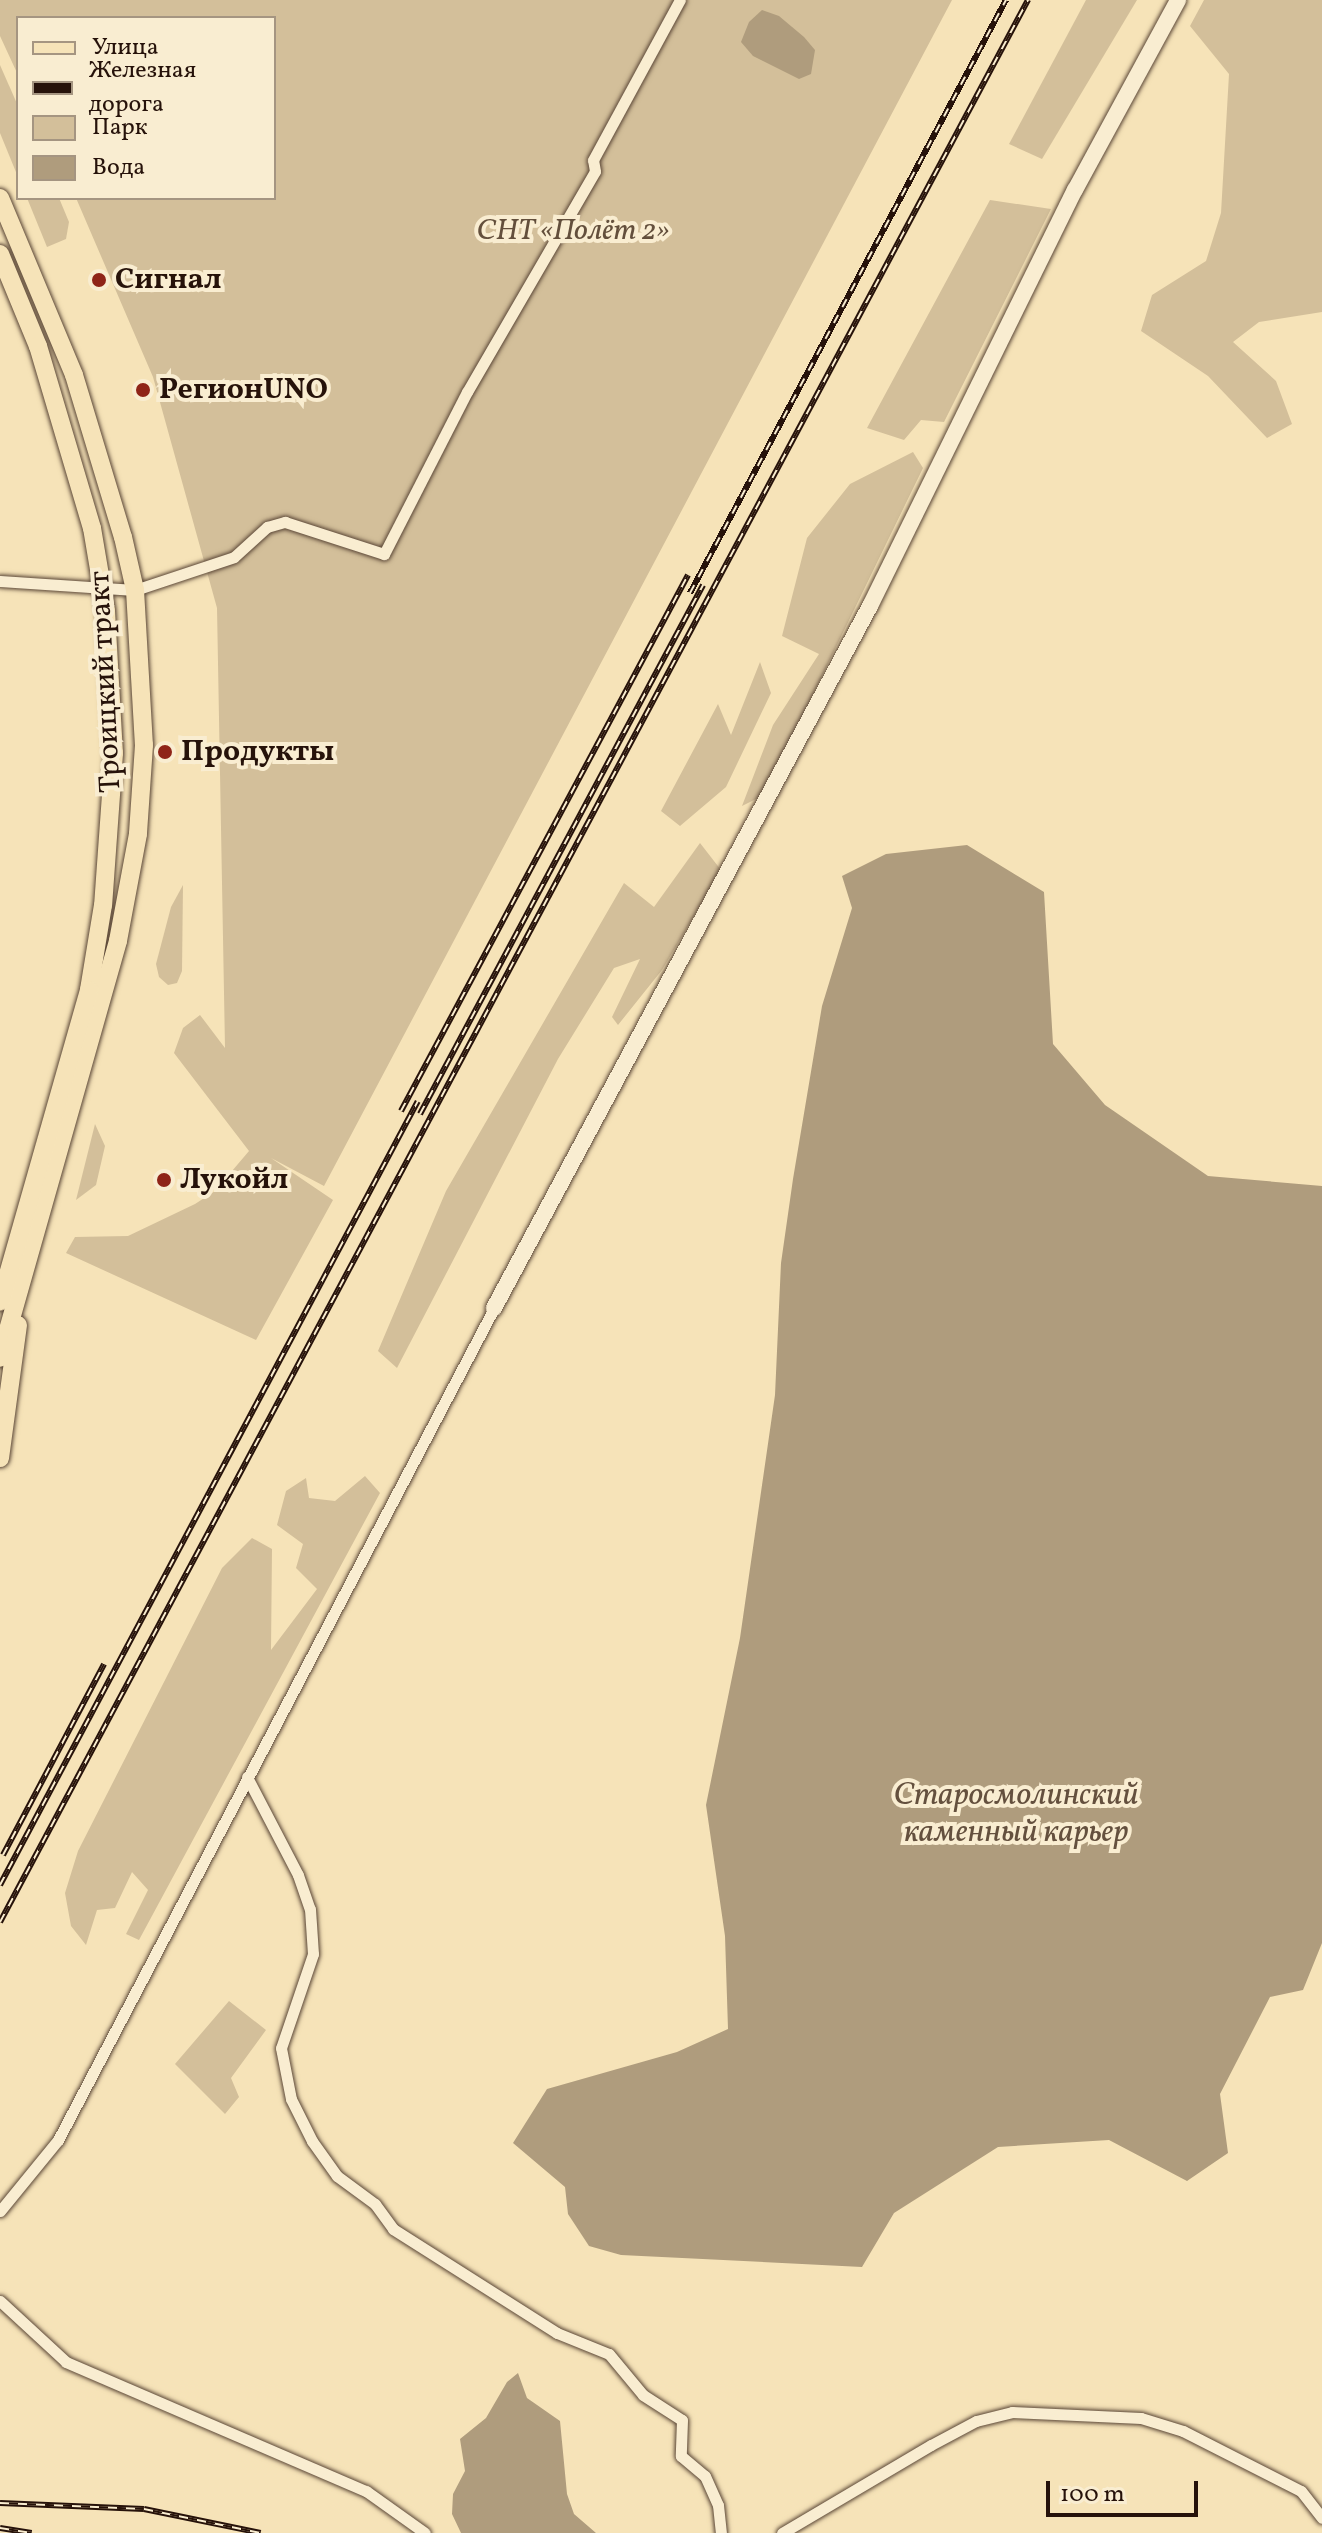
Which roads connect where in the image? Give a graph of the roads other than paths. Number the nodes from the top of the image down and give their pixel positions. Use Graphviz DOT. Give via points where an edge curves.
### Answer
graph roads {
  1 [pos="680,0"];
  2 [pos="1178,0"];
  3 [pos="0,198"];
  4 [pos="0,254"];
  5 [pos="0,581"];
  6 [pos="103,589"];
  7 [pos="135,590"];
  8 [pos="21,1286"];
  9 [pos="0,1302"];
  10 [pos="494,1308"];
  11 [pos="0,1358"];
  12 [pos="0,1458"];
  13 [pos="247,1777"];
  14 [pos="0,2211"];
  15 [pos="0,2301"];
  16 [pos="1322,2518"];
  17 [pos="787,2532"];
  18 [pos="425,2533"];
  19 [pos="721,2533"];
  1 -- 7 [label="street" via="593,160 595,171 467,392 384,554 285,522 267,527 234,557"];
  2 -- 10 [label="street" via="1075,190 870,606"];
  3 -- 7 [label="main road, Троицкий тракт" via="74,375"];
  4 -- 6 [label="main road, Троицкий тракт" via="38,346 92,528"];
  5 -- 6 [label="street"];
  6 -- 7 [label="street"];
  6 -- 9 [label="main road, Троицкий тракт" via="114,769 99,938 48,1142"];
  7 -- 8 [label="main road, Троицкий тракт" via="144,745 138,834 97,1027"];
  8 -- 11 [label="main road, Троицкий тракт"];
  8 -- 12 [label="main road"];
  10 -- 13 [label="street"];
  13 -- 14 [label="street" via="58,2140"];
  13 -- 19 [label="street" via="310,1909 313,1954 281,2048 291,2099 312,2141 337,2176 375,2204 393,2229 557,2333 609,2354 643,2395 682,2420 681,2456 705,2476 718,2505"];
  15 -- 18 [label="street" via="66,2362 366,2491"];
  16 -- 17 [label="street" via="1301,2491 1183,2431 1141,2418 1012,2412 976,2421"];
}
